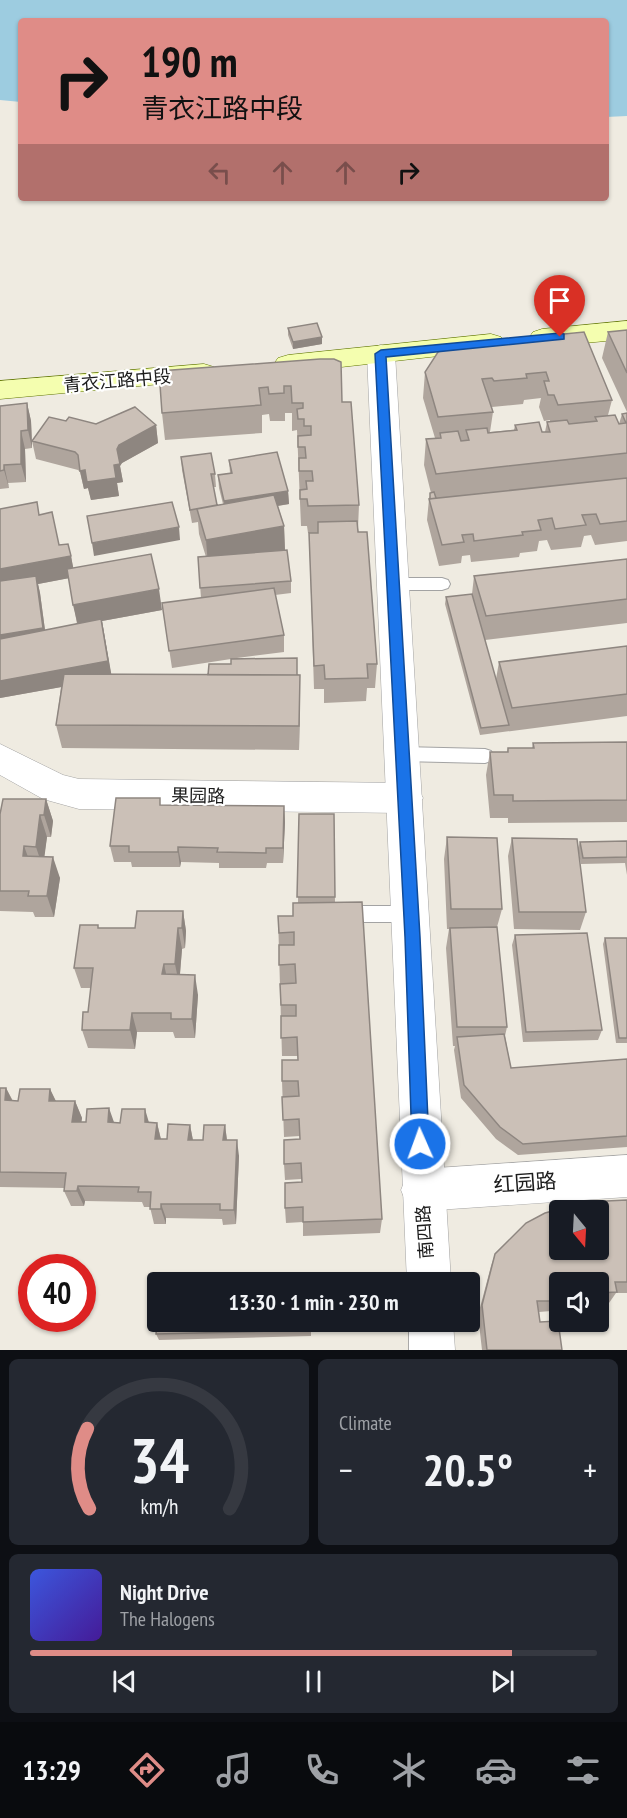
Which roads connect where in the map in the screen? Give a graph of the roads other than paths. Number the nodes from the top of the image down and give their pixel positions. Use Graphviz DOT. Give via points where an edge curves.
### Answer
graph roads {
  1 [pos="627,330"];
  2 [pos="381,354"];
  3 [pos="265,366"];
  4 [pos="230,370"];
  5 [pos="0,390"];
  6 [pos="393,584"];
  7 [pos="442,584"];
  8 [pos="402,754"];
  9 [pos="485,756"];
  10 [pos="0,758"];
  11 [pos="405,798"];
  12 [pos="334,914"];
  13 [pos="411,914"];
  14 [pos="627,1176"];
  15 [pos="422,1190"];
  16 [pos="428,1272"];
  17 [pos="431,1332"];
  18 [pos="432,1350"];
  1 -- 2 [label="main road"];
  2 -- 3 [label="main road"];
  2 -- 6 [label="street, 南四路"];
  4 -- 5 [label="main road, 青衣江路中段"];
  6 -- 7 [label="lane"];
  6 -- 8 [label="street, 南四路"];
  8 -- 9 [label="lane"];
  8 -- 11 [label="street, 南四路"];
  10 -- 11 [label="street, 果园路" via="56,788 79,794"];
  11 -- 13 [label="street, 南四路"];
  12 -- 13 [label="lane"];
  13 -- 15 [label="street, 南四路"];
  14 -- 15 [label="street, 红园路"];
  15 -- 16 [label="street, 南四路"];
  17 -- 18 [label="street"];
}
